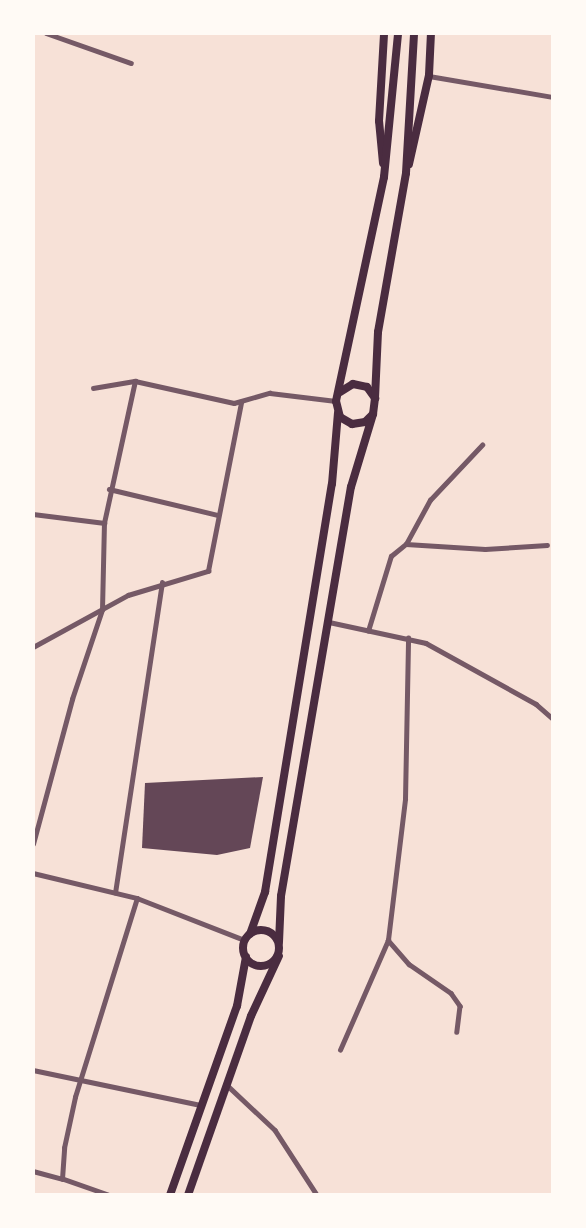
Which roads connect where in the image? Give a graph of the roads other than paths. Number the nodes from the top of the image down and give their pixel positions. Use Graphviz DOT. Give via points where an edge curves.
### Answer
graph roads {
  1 [pos="46,33"];
  2 [pos="384,33"];
  3 [pos="398,33"];
  4 [pos="414,33"];
  5 [pos="431,33"];
  6 [pos="131,62"];
  7 [pos="429,75"];
  8 [pos="553,97"];
  9 [pos="406,173"];
  10 [pos="384,177"];
  11 [pos="135,381"];
  12 [pos="93,388"];
  13 [pos="338,396"];
  14 [pos="375,398"];
  15 [pos="241,402"];
  16 [pos="338,413"];
  17 [pos="373,414"];
  18 [pos="482,445"];
  19 [pos="109,489"];
  20 [pos="33,514"];
  21 [pos="218,515"];
  22 [pos="104,523"];
  23 [pos="406,544"];
  24 [pos="547,545"];
  25 [pos="162,583"];
  26 [pos="102,610"];
  27 [pos="329,622"];
  28 [pos="368,631"];
  29 [pos="408,638"];
  30 [pos="33,647"];
  31 [pos="553,719"];
  32 [pos="33,844"];
  33 [pos="33,873"];
  34 [pos="115,893"];
  35 [pos="137,898"];
  36 [pos="247,937"];
  37 [pos="388,940"];
  38 [pos="279,942"];
  39 [pos="279,956"];
  40 [pos="246,957"];
  41 [pos="457,1032"];
  42 [pos="340,1050"];
  43 [pos="33,1070"];
  44 [pos="80,1081"];
  45 [pos="228,1086"];
  46 [pos="202,1105"];
  47 [pos="33,1171"];
  48 [pos="62,1179"];
  49 [pos="108,1195"];
  50 [pos="170,1195"];
  51 [pos="188,1195"];
  52 [pos="317,1195"];
  1 -- 6 [label="street"];
  2 -- 10 [label="highway" via="379,121"];
  3 -- 10 [label="highway"];
  4 -- 9 [label="highway"];
  5 -- 7 [label="highway"];
  7 -- 8 [label="street"];
  7 -- 9 [label="highway"];
  9 -- 14 [label="highway" via="378,332"];
  10 -- 13 [label="highway"];
  11 -- 12 [label="street"];
  11 -- 15 [label="street"];
  11 -- 19 [label="street"];
  13 -- 14 [label="highway" via="360,385"];
  13 -- 15 [label="street" via="270,393"];
  13 -- 16 [label="highway"];
  14 -- 17 [label="highway"];
  15 -- 21 [label="street"];
  16 -- 17 [label="highway" via="345,422 359,424"];
  16 -- 36 [label="highway" via="330,494 265,892"];
  17 -- 27 [label="highway" via="356,463"];
  18 -- 23 [label="street" via="430,500"];
  19 -- 21 [label="street"];
  19 -- 22 [label="street"];
  20 -- 22 [label="street" via="62,522"];
  21 -- 25 [label="street" via="208,570"];
  22 -- 26 [label="street"];
  23 -- 24 [label="street" via="485,549"];
  23 -- 28 [label="street" via="391,556"];
  25 -- 26 [label="street"];
  25 -- 34 [label="street"];
  26 -- 30 [label="street"];
  26 -- 32 [label="street"];
  27 -- 28 [label="street"];
  27 -- 38 [label="highway" via="282,885"];
  28 -- 29 [label="street"];
  29 -- 31 [label="street" via="468,665 536,704"];
  29 -- 37 [label="street" via="405,799"];
  33 -- 34 [label="street"];
  34 -- 35 [label="street"];
  35 -- 36 [label="street"];
  35 -- 44 [label="street"];
  36 -- 38 [label="highway" via="265,930"];
  36 -- 40 [label="highway"];
  37 -- 41 [label="street" via="409,964 451,993 460,1006"];
  37 -- 42 [label="street"];
  38 -- 39 [label="highway"];
  39 -- 40 [label="highway" via="260,966"];
  39 -- 45 [label="highway" via="251,1016"];
  40 -- 46 [label="highway" via="237,1006"];
  43 -- 44 [label="street"];
  44 -- 46 [label="street"];
  44 -- 48 [label="street"];
  45 -- 51 [label="highway"];
  45 -- 52 [label="street" via="270,1124"];
  46 -- 50 [label="highway"];
  47 -- 48 [label="street"];
  48 -- 49 [label="street"];
}
